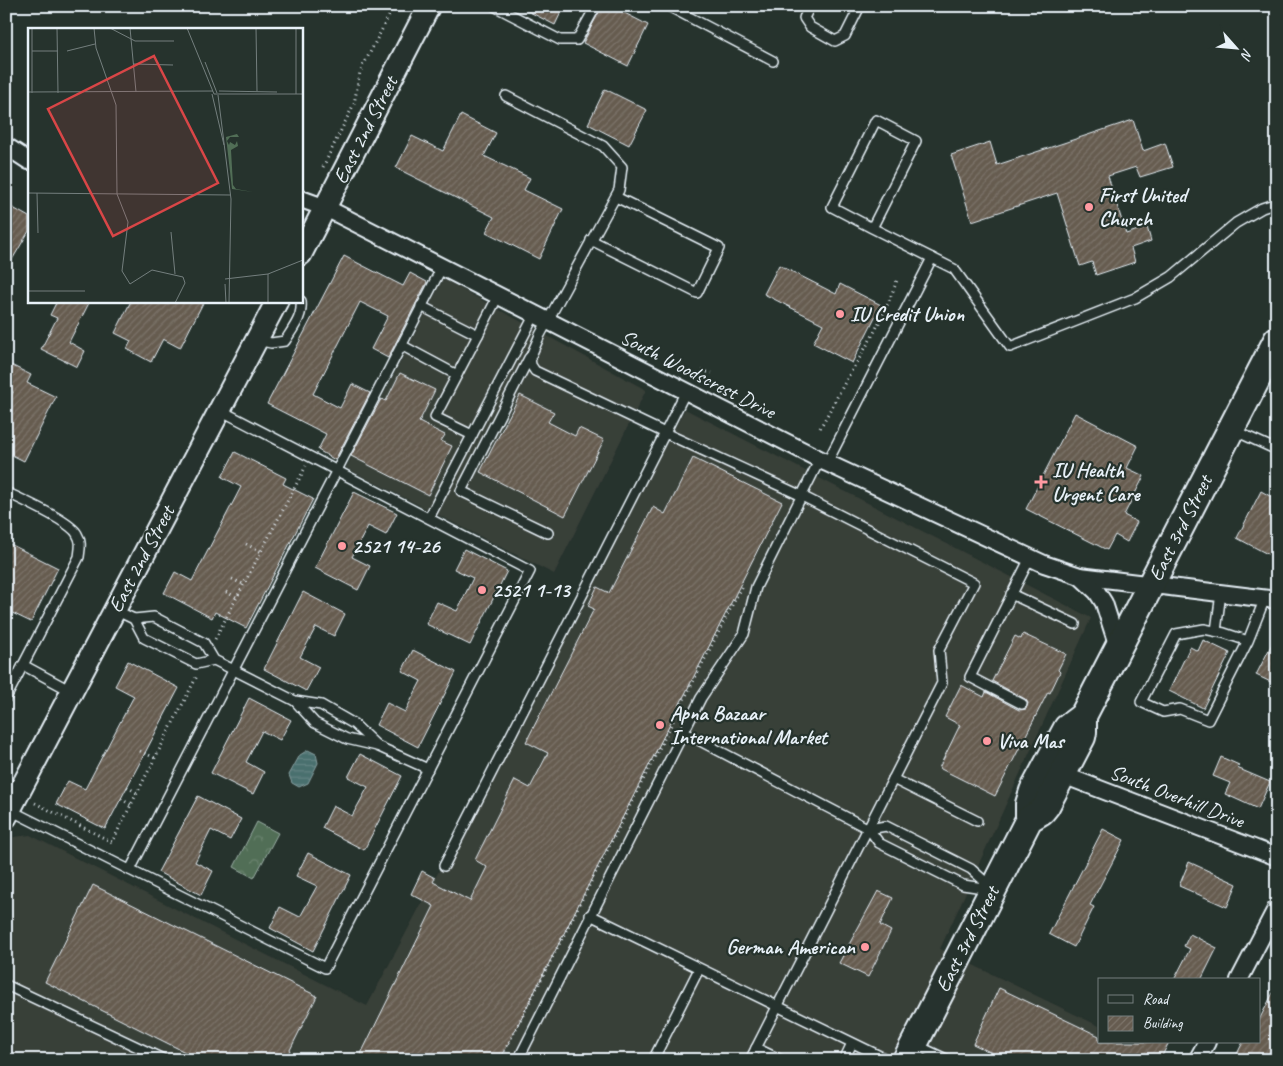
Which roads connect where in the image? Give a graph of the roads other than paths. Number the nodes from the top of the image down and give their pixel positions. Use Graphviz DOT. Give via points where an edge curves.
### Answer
graph roads {
  1 [pos="429,6"];
  2 [pos="494,6"];
  3 [pos="596,6"];
  4 [pos="668,6"];
  5 [pos="810,6"];
  6 [pos="860,6"];
  7 [pos="773,61"];
  8 [pos="506,96"];
  9 [pos="6,146"];
  10 [pos="28,160"];
  11 [pos="616,197"];
  12 [pos="302,199"];
  13 [pos="1277,203"];
  14 [pos="326,208"];
  15 [pos="872,228"];
  16 [pos="591,240"];
  17 [pos="302,252"];
  18 [pos="932,258"];
  19 [pos="442,267"];
  20 [pos="498,296"];
  21 [pos="276,302"];
  22 [pos="301,302"];
  23 [pos="421,306"];
  24 [pos="541,317"];
  25 [pos="478,335"];
  26 [pos="256,340"];
  27 [pos="1277,340"];
  28 [pos="401,345"];
  29 [pos="530,358"];
  30 [pos="457,375"];
  31 [pos="686,391"];
  32 [pos="220,410"];
  33 [pos="1231,429"];
  34 [pos="665,433"];
  35 [pos="472,435"];
  36 [pos="1277,450"];
  37 [pos="823,461"];
  38 [pos="336,470"];
  39 [pos="6,492"];
  40 [pos="802,496"];
  41 [pos="429,518"];
  42 [pos="548,533"];
  43 [pos="1030,558"];
  44 [pos="1080,576"];
  45 [pos="1150,585"];
  46 [pos="1221,593"];
  47 [pos="1011,594"];
  48 [pos="1271,599"];
  49 [pos="115,610"];
  50 [pos="134,619"];
  51 [pos="1075,624"];
  52 [pos="1216,632"];
  53 [pos="1248,641"];
  54 [pos="1118,647"];
  55 [pos="214,660"];
  56 [pos="23,665"];
  57 [pos="233,670"];
  58 [pos="72,691"];
  59 [pos="6,698"];
  60 [pos="295,701"];
  61 [pos="1022,704"];
  62 [pos="1083,716"];
  63 [pos="683,732"];
  64 [pos="378,746"];
  65 [pos="428,769"];
  66 [pos="1063,775"];
  67 [pos="893,779"];
  68 [pos="8,814"];
  69 [pos="1029,819"];
  70 [pos="977,821"];
  71 [pos="869,830"];
  72 [pos="1277,857"];
  73 [pos="444,866"];
  74 [pos="130,870"];
  75 [pos="993,889"];
  76 [pos="1277,907"];
  77 [pos="590,915"];
  78 [pos="699,968"];
  79 [pos="1240,978"];
  80 [pos="6,985"];
  81 [pos="778,1006"];
  82 [pos="852,1043"];
  83 [pos="1205,1044"];
  84 [pos="756,1048"];
  85 [pos="910,1052"];
  86 [pos="164,1060"];
  87 [pos="518,1060"];
  88 [pos="653,1060"];
  89 [pos="750,1060"];
  90 [pos="781,1060"];
  91 [pos="844,1060"];
  92 [pos="888,1060"];
  93 [pos="948,1060"];
  94 [pos="1198,1060"];
  1 -- 14 [label="street, East 2nd Street"];
  2 -- 3 [label="lane" via="560,40 577,40"];
  4 -- 7 [label="lane"];
  5 -- 6 [label="lane" via="804,18 810,27 835,41 845,36"];
  8 -- 11 [label="lane" via="603,146 622,167"];
  9 -- 10 [label="street"];
  11 -- 16 [label="lane"];
  11 -- 16 [label="lane" via="719,248 697,293"];
  12 -- 14 [label="street, South Woodscrest Drive"];
  13 -- 18 [label="lane" via="1236,223 1171,277 1135,298 1010,347 954,269"];
  14 -- 17 [label="street, East 2nd Street"];
  14 -- 19 [label="street, South Woodscrest Drive"];
  15 -- 15 [label="lane" via="916,140 876,120 832,207"];
  15 -- 18 [label="lane"];
  16 -- 24 [label="lane"];
  18 -- 37 [label="lane"];
  19 -- 20 [label="street, South Woodscrest Drive"];
  19 -- 23 [label="lane"];
  20 -- 24 [label="street, South Woodscrest Drive"];
  20 -- 25 [label="lane"];
  21 -- 26 [label="street, East 2nd Street"];
  22 -- 26 [label="lane" via="297,324 285,341"];
  23 -- 25 [label="lane"];
  23 -- 28 [label="lane"];
  24 -- 29 [label="lane"];
  24 -- 31 [label="street, South Woodscrest Drive"];
  24 -- 35 [label="lane"];
  25 -- 30 [label="lane"];
  26 -- 32 [label="street, East 2nd Street"];
  27 -- 33 [label="main road, East 3rd Street"];
  28 -- 30 [label="lane"];
  28 -- 38 [label="lane"];
  29 -- 34 [label="lane" via="535,371"];
  29 -- 42 [label="lane" via="461,491"];
  30 -- 35 [label="lane" via="435,417"];
  31 -- 34 [label="lane"];
  31 -- 37 [label="street, South Woodscrest Drive"];
  32 -- 38 [label="lane"];
  32 -- 49 [label="street, East 2nd Street"];
  33 -- 36 [label="lane"];
  33 -- 45 [label="main road, East 3rd Street"];
  34 -- 40 [label="lane"];
  34 -- 73 [label="lane"];
  35 -- 41 [label="lane"];
  37 -- 40 [label="lane"];
  37 -- 43 [label="street, South Woodscrest Drive"];
  38 -- 41 [label="lane"];
  38 -- 57 [label="lane"];
  39 -- 56 [label="lane" via="68,524 77,532 81,544 79,557"];
  40 -- 63 [label="lane" via="756,587 744,634 701,698"];
  40 -- 67 [label="lane" via="974,583 939,650 942,683"];
  41 -- 65 [label="lane" via="530,571"];
  43 -- 44 [label="street, South Woodscrest Drive"];
  43 -- 47 [label="lane"];
  44 -- 45 [label="street, South Woodscrest Drive"];
  44 -- 54 [label="street, South Woodscrest Drive" via="1104,603"];
  45 -- 46 [label="street, South Woodscrest Drive"];
  45 -- 54 [label="main road, East 3rd Street"];
  46 -- 48 [label="street, South Woodscrest Drive"];
  46 -- 52 [label="lane"];
  47 -- 51 [label="lane"];
  47 -- 61 [label="lane" via="970,677"];
  48 -- 53 [label="lane"];
  49 -- 50 [label="lane"];
  49 -- 58 [label="street, East 2nd Street"];
  50 -- 55 [label="lane" via="154,617 204,643"];
  50 -- 55 [label="lane" via="144,638 196,664"];
  52 -- 53 [label="lane"];
  52 -- 53 [label="lane" via="1204,629 1176,634 1142,702 1163,712 1180,709 1208,720"];
  54 -- 62 [label="main road, East 3rd Street"];
  55 -- 57 [label="lane"];
  56 -- 58 [label="lane"];
  56 -- 59 [label="lane"];
  57 -- 60 [label="lane"];
  57 -- 74 [label="lane"];
  58 -- 68 [label="street, East 2nd Street"];
  60 -- 64 [label="lane" via="321,705 354,724"];
  60 -- 64 [label="lane" via="315,723 347,739"];
  62 -- 66 [label="main road, East 3rd Street" via="1082,738"];
  62 -- 69 [label="main road, East 3rd Street" via="1065,730 1033,792"];
  63 -- 71 [label="lane"];
  63 -- 77 [label="lane"];
  64 -- 65 [label="lane"];
  65 -- 74 [label="lane" via="325,968"];
  66 -- 69 [label="main road, East 3rd Street" via="1045,808"];
  66 -- 72 [label="street, South Overhill Drive"];
  67 -- 70 [label="lane"];
  67 -- 71 [label="lane"];
  68 -- 74 [label="lane"];
  69 -- 75 [label="main road, East 3rd Street"];
  71 -- 75 [label="lane" via="879,843 963,884"];
  71 -- 75 [label="lane" via="886,826 971,869"];
  71 -- 81 [label="lane"];
  75 -- 85 [label="main road, East 3rd Street"];
  76 -- 79 [label="street"];
  77 -- 78 [label="lane"];
  77 -- 87 [label="lane"];
  78 -- 81 [label="lane"];
  78 -- 88 [label="lane"];
  80 -- 86 [label="lane"];
  81 -- 82 [label="lane"];
  81 -- 84 [label="lane"];
  82 -- 91 [label="lane"];
  82 -- 92 [label="lane"];
  83 -- 94 [label="street"];
  84 -- 89 [label="lane"];
  84 -- 90 [label="lane"];
  85 -- 93 [label="lane"];
}
